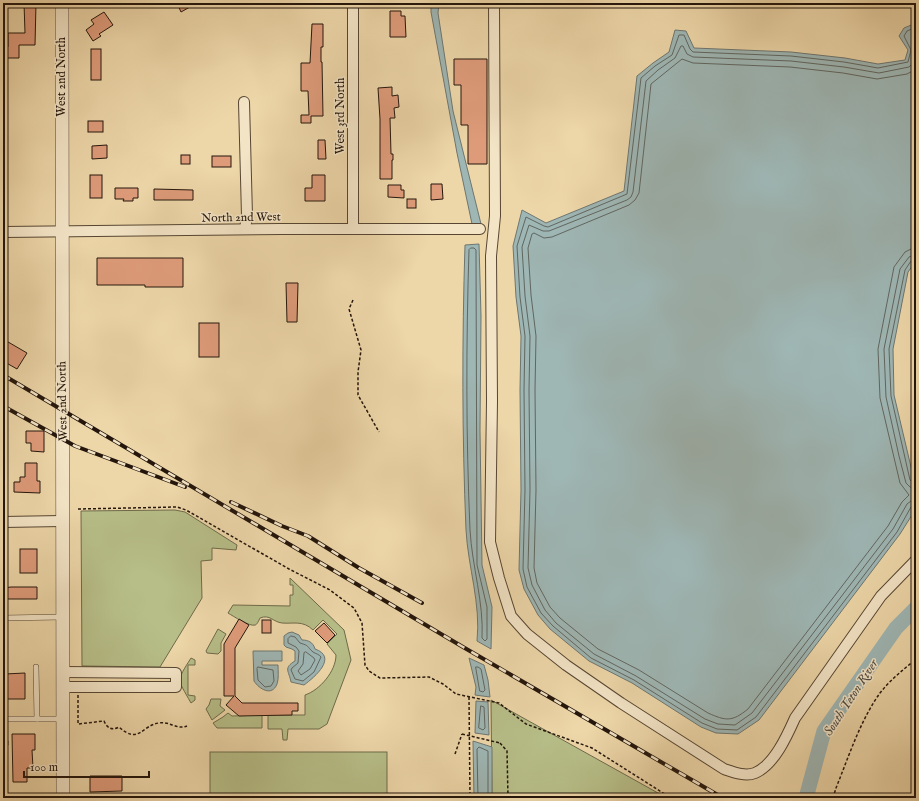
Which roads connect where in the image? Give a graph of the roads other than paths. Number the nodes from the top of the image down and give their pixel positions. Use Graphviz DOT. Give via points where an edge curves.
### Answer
graph roads {
  1 [pos="62,3"];
  2 [pos="353,3"];
  3 [pos="494,3"];
  4 [pos="244,102"];
  5 [pos="245,229"];
  6 [pos="353,229"];
  7 [pos="480,230"];
  8 [pos="3,232"];
  9 [pos="62,232"];
  10 [pos="62,521"];
  11 [pos="3,522"];
  12 [pos="916,560"];
  13 [pos="62,617"];
  14 [pos="4,618"];
  15 [pos="36,667"];
  16 [pos="62,672"];
  17 [pos="62,687"];
  18 [pos="3,719"];
  19 [pos="37,719"];
  20 [pos="63,719"];
  21 [pos="63,798"];
  1 -- 9 [label="street, West 2nd North"];
  2 -- 6 [label="street, West 3rd North"];
  3 -- 12 [label="street" via="495,216 491,256 490,542 511,616 527,634 621,703 724,769 740,774 754,773 776,754 795,718 881,596"];
  4 -- 5 [label="street" via="247,216"];
  5 -- 6 [label="street, North 2nd West"];
  5 -- 9 [label="street, North 2nd West"];
  6 -- 7 [label="street, North 2nd West"];
  8 -- 9 [label="street, North 2nd West"];
  9 -- 10 [label="street, West 2nd North"];
  10 -- 11 [label="street"];
  10 -- 13 [label="street, West 2nd North"];
  13 -- 14 [label="lane"];
  13 -- 16 [label="street, West 2nd North"];
  15 -- 19 [label="lane"];
  16 -- 17 [label="street, West 2nd North"];
  16 -- 17 [label="street" via="176,672 176,687"];
  17 -- 20 [label="street, West 2nd North"];
  18 -- 19 [label="lane"];
  19 -- 20 [label="lane"];
  20 -- 21 [label="street, West 2nd North"];
}
